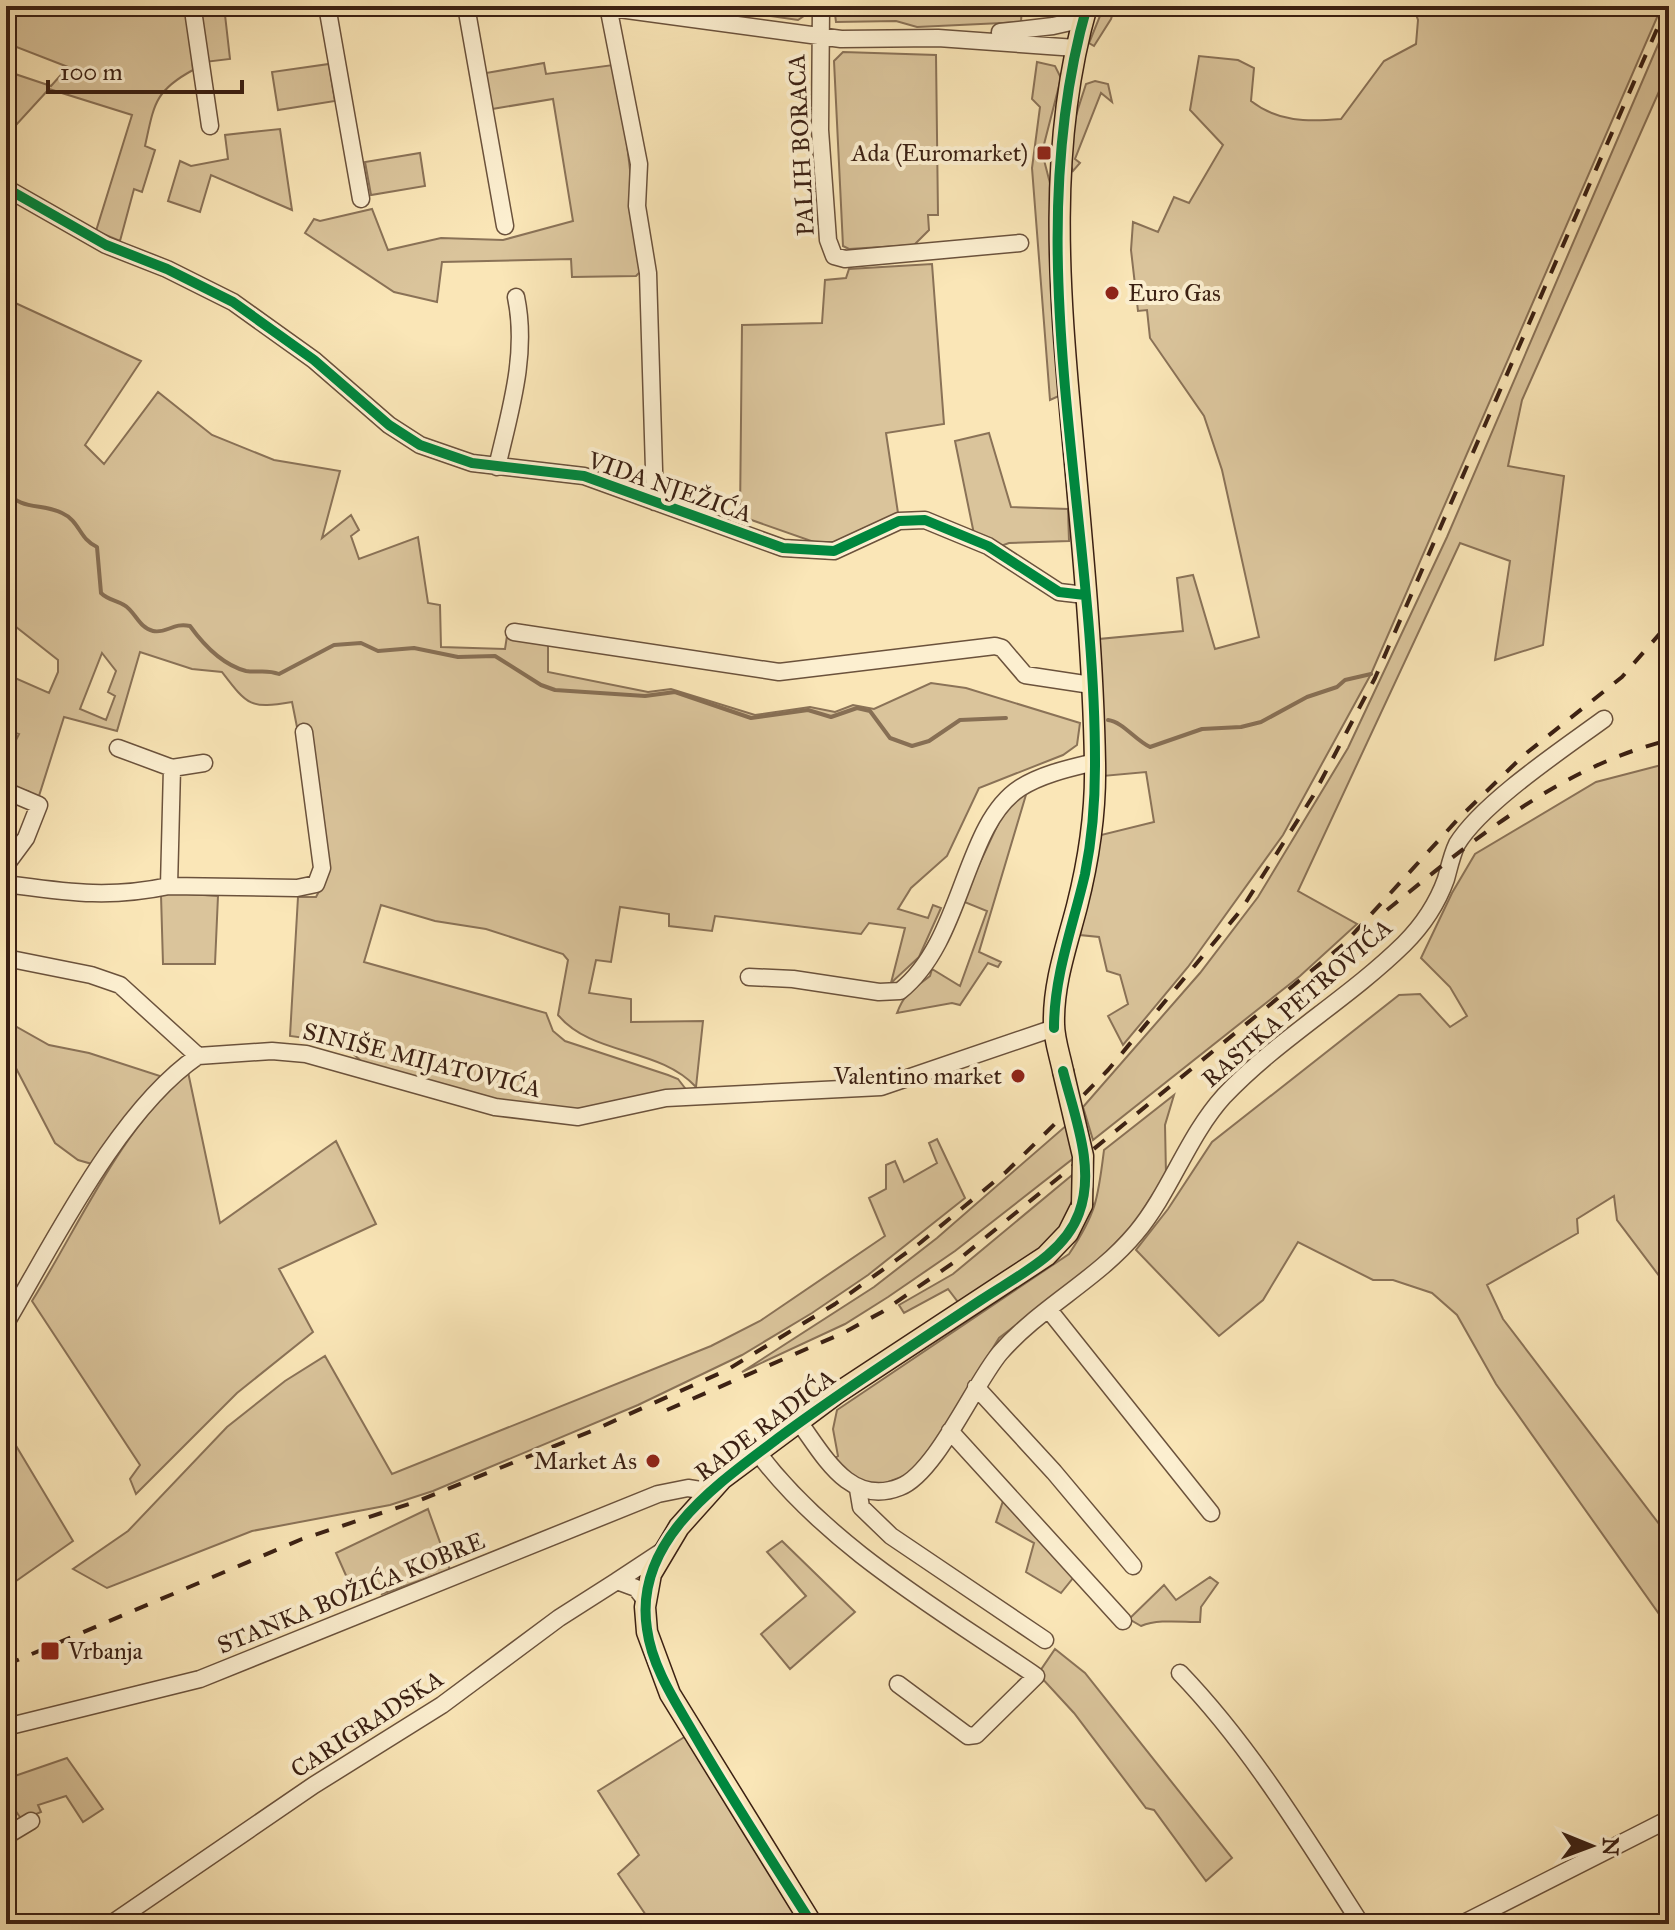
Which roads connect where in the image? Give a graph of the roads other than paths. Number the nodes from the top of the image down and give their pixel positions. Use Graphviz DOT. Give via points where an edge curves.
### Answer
graph roads {
  1 [pos="195,6"];
  2 [pos="327,6"];
  3 [pos="466,6"];
  4 [pos="597,6"];
  5 [pos="608,6"];
  6 [pos="821,6"];
  7 [pos="1085,12"];
  8 [pos="820,35"];
  9 [pos="938,38"];
  10 [pos="1076,48"];
  11 [pos="210,126"];
  12 [pos="6,188"];
  13 [pos="361,199"];
  14 [pos="505,226"];
  15 [pos="1020,243"];
  16 [pos="516,297"];
  17 [pos="497,467"];
  18 [pos="655,502"];
  19 [pos="1085,595"];
  20 [pos="514,632"];
  21 [pos="1091,685"];
  22 [pos="1604,719"];
  23 [pos="304,732"];
  24 [pos="118,748"];
  25 [pos="1095,762"];
  26 [pos="204,763"];
  27 [pos="172,768"];
  28 [pos="6,791"];
  29 [pos="6,865"];
  30 [pos="6,884"];
  31 [pos="169,886"];
  32 [pos="6,958"];
  33 [pos="749,977"];
  34 [pos="1054,1028"];
  35 [pos="198,1056"];
  36 [pos="1049,1310"];
  37 [pos="6,1323"];
  38 [pos="976,1387"];
  39 [pos="799,1422"];
  40 [pos="950,1431"];
  41 [pos="758,1453"];
  42 [pos="858,1489"];
  43 [pos="671,1490"];
  44 [pos="707,1491"];
  45 [pos="1211,1513"];
  46 [pos="683,1522"];
  47 [pos="661,1552"];
  48 [pos="1133,1566"];
  49 [pos="617,1581"];
  50 [pos="645,1600"];
  51 [pos="1123,1621"];
  52 [pos="1045,1640"];
  53 [pos="1180,1673"];
  54 [pos="898,1684"];
  55 [pos="6,1727"];
  56 [pos="1669,1819"];
  57 [pos="31,1821"];
  58 [pos="6,1836"];
  59 [pos="111,1924"];
  60 [pos="812,1924"];
  61 [pos="1361,1924"];
  62 [pos="1462,1924"];
  1 -- 11 [label="street"];
  2 -- 13 [label="street"];
  3 -- 14 [label="street"];
  4 -- 5 [label="street, PALIH BORACA"];
  5 -- 8 [label="street, PALIH BORACA"];
  5 -- 18 [label="street" via="639,164"];
  6 -- 8 [label="street, PALIH BORACA"];
  7 -- 9 [label="street, PALIH BORACA" via="1053,26"];
  7 -- 10 [label="main road"];
  8 -- 9 [label="street, PALIH BORACA"];
  8 -- 15 [label="street, PALIH BORACA" via="820,130 828,240 834,256"];
  9 -- 10 [label="street, PALIH BORACA"];
  10 -- 19 [label="main road" via="1064,129 1059,240"];
  12 -- 17 [label="street, VIDA NJEŽIĆA" via="106,245 233,302 314,360 405,436 472,463"];
  16 -- 17 [label="street" via="521,321 518,370"];
  17 -- 18 [label="street, VIDA NJEŽIĆA" via="584,476"];
  18 -- 19 [label="street, VIDA NJEŽIĆA" via="765,542 820,551 842,549 899,521 925,520 988,546 1059,592"];
  19 -- 21 [label="main road"];
  20 -- 21 [label="street" via="769,672 995,646 1025,675"];
  21 -- 25 [label="main road"];
  22 -- 36 [label="street, RASTKA PETROVIĆA" via="1476,823 1456,846 1441,892 1422,924 1226,1095 1136,1233"];
  23 -- 31 [label="street" via="322,868 316,884"];
  24 -- 27 [label="street"];
  25 -- 33 [label="street" via="1034,780 1008,798 977,849 934,952 900,991"];
  25 -- 34 [label="main road" via="1087,859 1056,987"];
  26 -- 27 [label="street"];
  27 -- 31 [label="street"];
  28 -- 29 [label="street" via="39,805 26,838"];
  30 -- 31 [label="street" via="113,896"];
  32 -- 35 [label="street" via="120,985"];
  34 -- 35 [label="street, SINIŠE MIJATOVIĆA" via="881,1087 666,1098 578,1117 484,1105 306,1054"];
  34 -- 39 [label="main road, RADE RADIĆA, bridge" via="1083,1156 1082,1205 1068,1233 1046,1256"];
  35 -- 37 [label="street" via="164,1081 138,1112"];
  36 -- 38 [label="street, RASTKA PETROVIĆA" via="1019,1332"];
  36 -- 45 [label="street"];
  38 -- 40 [label="street, RASTKA PETROVIĆA"];
  38 -- 48 [label="street"];
  39 -- 41 [label="main road, RADE RADIĆA"];
  39 -- 42 [label="street" via="835,1472"];
  40 -- 42 [label="street, RASTKA PETROVIĆA" via="910,1482 882,1492"];
  40 -- 51 [label="street"];
  41 -- 44 [label="main road, RADE RADIĆA"];
  41 -- 54 [label="street" via="795,1496 878,1567 1036,1676 976,1735 968,1736"];
  42 -- 52 [label="street" via="861,1507 891,1536"];
  43 -- 44 [label="street, STANKA BOŽIĆA KOBRE"];
  43 -- 46 [label="street" via="682,1501"];
  43 -- 55 [label="street, STANKA BOŽIĆA KOBRE" via="200,1679"];
  44 -- 46 [label="main road, RADE RADIĆA"];
  46 -- 47 [label="main road, RADE RADIĆA"];
  47 -- 49 [label="street, CARIGRADSKA"];
  47 -- 50 [label="main road, RADE RADIĆA"];
  49 -- 50 [label="street" via="636,1588"];
  49 -- 59 [label="street, CARIGRADSKA" via="442,1705"];
  50 -- 60 [label="main road, RADE RADIĆA" via="647,1632 670,1694"];
  53 -- 61 [label="street" via="1250,1753"];
  56 -- 62 [label="street"];
  57 -- 58 [label="street"];
}
